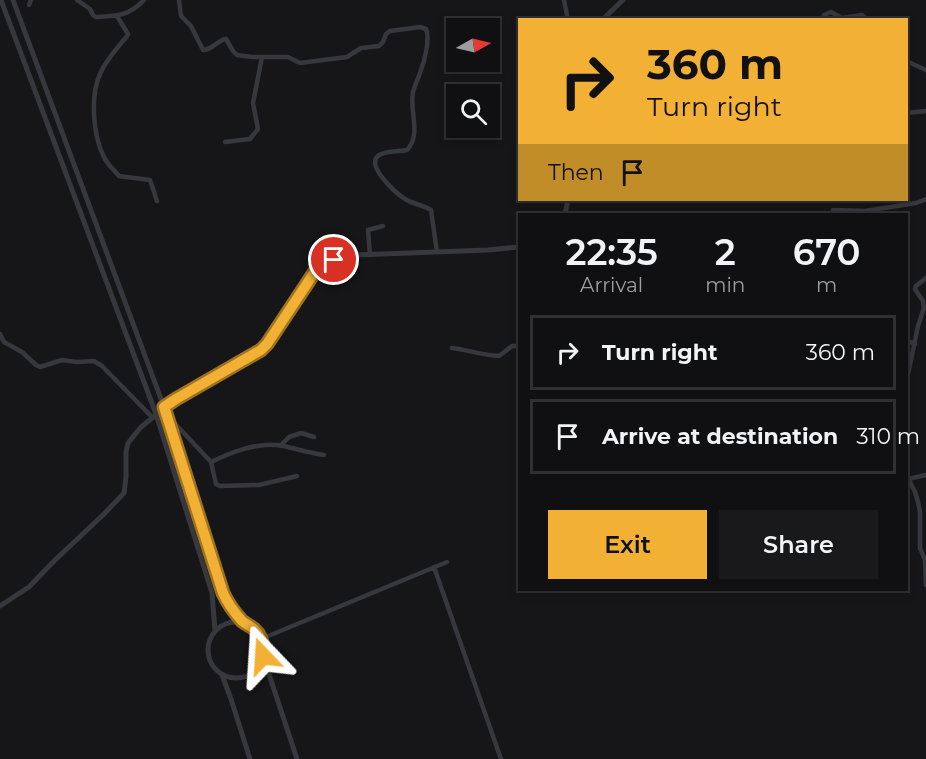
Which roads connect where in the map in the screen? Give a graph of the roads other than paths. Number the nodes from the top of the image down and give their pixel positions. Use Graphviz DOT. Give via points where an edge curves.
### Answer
graph roads {
  1 [pos="2,0"];
  2 [pos="13,0"];
  3 [pos="77,0"];
  4 [pos="144,0"];
  5 [pos="179,0"];
  6 [pos="564,0"];
  7 [pos="623,0"];
  8 [pos="117,16"];
  9 [pos="568,18"];
  10 [pos="604,18"];
  11 [pos="824,18"];
  12 [pos="842,18"];
  13 [pos="842,18"];
  14 [pos="866,18"];
  15 [pos="262,57"];
  16 [pos="908,63"];
  17 [pos="926,70"];
  18 [pos="926,111"];
  19 [pos="908,113"];
  20 [pos="225,142"];
  21 [pos="926,199"];
  22 [pos="157,201"];
  23 [pos="833,210"];
  24 [pos="383,226"];
  25 [pos="518,247"];
  26 [pos="437,252"];
  27 [pos="370,255"];
  28 [pos="926,278"];
  29 [pos="0,334"];
  30 [pos="908,341"];
  31 [pos="915,344"];
  32 [pos="518,346"];
  33 [pos="452,348"];
  34 [pos="908,375"];
  35 [pos="164,407"];
  36 [pos="166,414"];
  37 [pos="154,416"];
  38 [pos="314,437"];
  39 [pos="280,445"];
  40 [pos="324,455"];
  41 [pos="211,462"];
  42 [pos="926,475"];
  43 [pos="297,476"];
  44 [pos="908,476"];
  45 [pos="908,478"];
  46 [pos="447,562"];
  47 [pos="434,567"];
  48 [pos="926,585"];
  49 [pos="0,606"];
  50 [pos="245,624"];
  51 [pos="215,631"];
  52 [pos="261,639"];
  53 [pos="263,656"];
  54 [pos="222,675"];
  55 [pos="250,759"];
  56 [pos="297,759"];
  57 [pos="501,759"];
  1 -- 37 [label="street"];
  2 -- 35 [label="street"];
  3 -- 8 [label="street" via="94,16"];
  4 -- 8 [label="street"];
  5 -- 15 [label="street" via="181,16 191,26 202,50 226,39 235,54"];
  6 -- 9 [label="street"];
  7 -- 10 [label="street"];
  8 -- 22 [label="street" via="128,33 95,87 97,134 104,157 119,176 150,180"];
  11 -- 13 [label="street" via="831,12"];
  12 -- 14 [label="street"];
  15 -- 20 [label="street" via="253,103 258,129 250,139"];
  15 -- 26 [label="street" via="288,57 300,63 347,57 362,48 381,45 390,31 426,29 423,64 413,93 412,143 407,150 380,154 375,162 379,174 403,198 432,210"];
  16 -- 17 [label="street"];
  18 -- 19 [label="street"];
  21 -- 23 [label="street" via="865,211"];
  24 -- 27 [label="street" via="368,230"];
  25 -- 26 [label="street"];
  26 -- 27 [label="street"];
  27 -- 35 [label="street" via="356,255 321,266 261,350"];
  28 -- 31 [label="street" via="915,289 924,304"];
  29 -- 37 [label="street" via="4,342 40,367 62,360 94,361"];
  30 -- 31 [label="street"];
  31 -- 34 [label="street"];
  32 -- 33 [label="street" via="499,356"];
  35 -- 36 [label="street"];
  35 -- 37 [label="street"];
  36 -- 41 [label="street"];
  36 -- 50 [label="street" via="223,593"];
  37 -- 49 [label="street" via="128,443 124,493 29,587"];
  37 -- 51 [label="street" via="212,593"];
  38 -- 39 [label="street" via="301,433"];
  39 -- 40 [label="street"];
  39 -- 41 [label="street" via="238,450"];
  41 -- 43 [label="street" via="216,484 220,486 259,485"];
  42 -- 44 [label="street"];
  45 -- 48 [label="street" via="920,512"];
  46 -- 47 [label="street"];
  47 -- 52 [label="street"];
  47 -- 57 [label="street"];
  50 -- 51 [label="street" via="234,622"];
  50 -- 52 [label="street"];
  51 -- 54 [label="street" via="208,655"];
  52 -- 53 [label="street"];
  53 -- 54 [label="street" via="248,676 239,679"];
  53 -- 56 [label="street"];
  54 -- 55 [label="street"];
}
